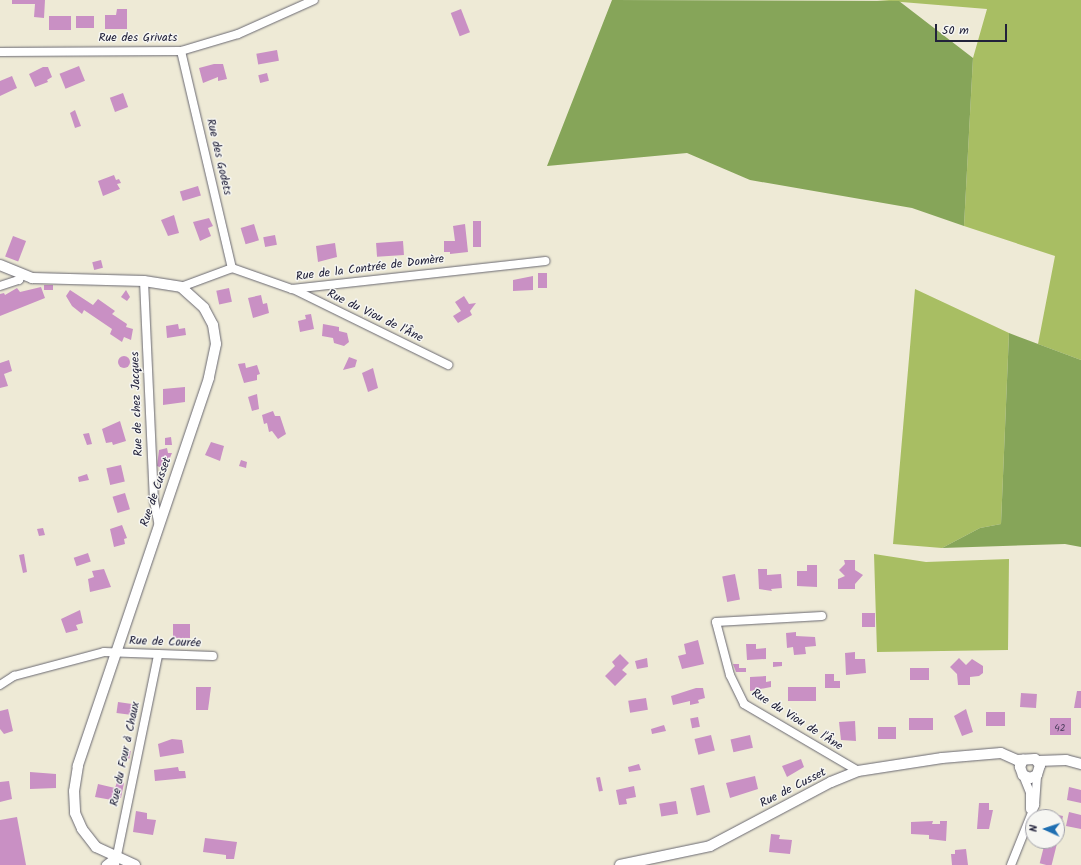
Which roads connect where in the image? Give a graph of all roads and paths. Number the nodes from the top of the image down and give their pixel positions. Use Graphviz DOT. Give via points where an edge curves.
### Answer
graph roads {
  1 [pos="314,0"];
  2 [pos="181,51"];
  3 [pos="0,52"];
  4 [pos="545,261"];
  5 [pos="0,265"];
  6 [pos="232,268"];
  7 [pos="21,276"];
  8 [pos="144,281"];
  9 [pos="0,286"];
  10 [pos="181,287"];
  11 [pos="292,289"];
  12 [pos="448,365"];
  13 [pos="159,526"];
  14 [pos="822,616"];
  15 [pos="115,652"];
  16 [pos="158,655"];
  17 [pos="213,656"];
  18 [pos="0,685"];
  19 [pos="984,755"];
  20 [pos="1023,760"];
  21 [pos="1081,765"];
  22 [pos="1038,769"];
  23 [pos="858,771"];
  24 [pos="1022,773"];
  25 [pos="1030,809"];
  26 [pos="1032,809"];
  27 [pos="1025,827"];
  28 [pos="115,861"];
  29 [pos="106,865"];
  30 [pos="135,865"];
  31 [pos="620,865"];
  32 [pos="1010,865"];
  1 -- 2 [label="street, Rue des Grivats" via="238,34"];
  2 -- 3 [label="street, Rue des Grivats"];
  2 -- 6 [label="street, Rue des Godets"];
  4 -- 11 [label="street, Rue de la Contrée de Domère"];
  5 -- 7 [label="street"];
  6 -- 10 [label="street"];
  6 -- 11 [label="street, Rue de la Contrée de Domère"];
  7 -- 8 [label="street" via="63,280"];
  7 -- 9 [label="street" via="19,280"];
  8 -- 10 [label="street"];
  8 -- 13 [label="street, Rue de chez Jacques" via="154,501"];
  10 -- 13 [label="street, Rue de Cusset" via="204,308 213,325 216,344 209,378"];
  11 -- 12 [label="street, Rue du Viou de l'Âne"];
  13 -- 15 [label="street, Rue de Cusset"];
  14 -- 23 [label="street, Rue du Viou de l'Âne" via="716,622 730,675 744,704"];
  15 -- 16 [label="street, Rue de Courée"];
  15 -- 18 [label="street, Rue de Courée" via="104,652 14,676"];
  15 -- 28 [label="street, Rue de Cusset" via="78,766 74,791 75,813 82,829 96,847"];
  16 -- 17 [label="street, Rue de Courée"];
  16 -- 28 [label="street, Rue du Four à Chaux"];
  19 -- 20 [label="street, Rue de Cusset" via="1001,753"];
  19 -- 23 [label="street, Rue de Cusset" via="902,763"];
  19 -- 24 [label="street, Rue de Cusset" via="1002,760"];
  20 -- 22 [label="street, Rue de Cusset" via="1031,758"];
  20 -- 24 [label="street"];
  21 -- 22 [label="street"];
  22 -- 24 [label="street" via="1030,778"];
  22 -- 26 [label="street" via="1036,799"];
  23 -- 31 [label="street, Rue de Cusset" via="831,782 710,846"];
  24 -- 25 [label="street" via="1030,792"];
  27 -- 32 [label="street"];
  28 -- 29 [label="street"];
  28 -- 30 [label="street, Rue de Cusset"];
}
